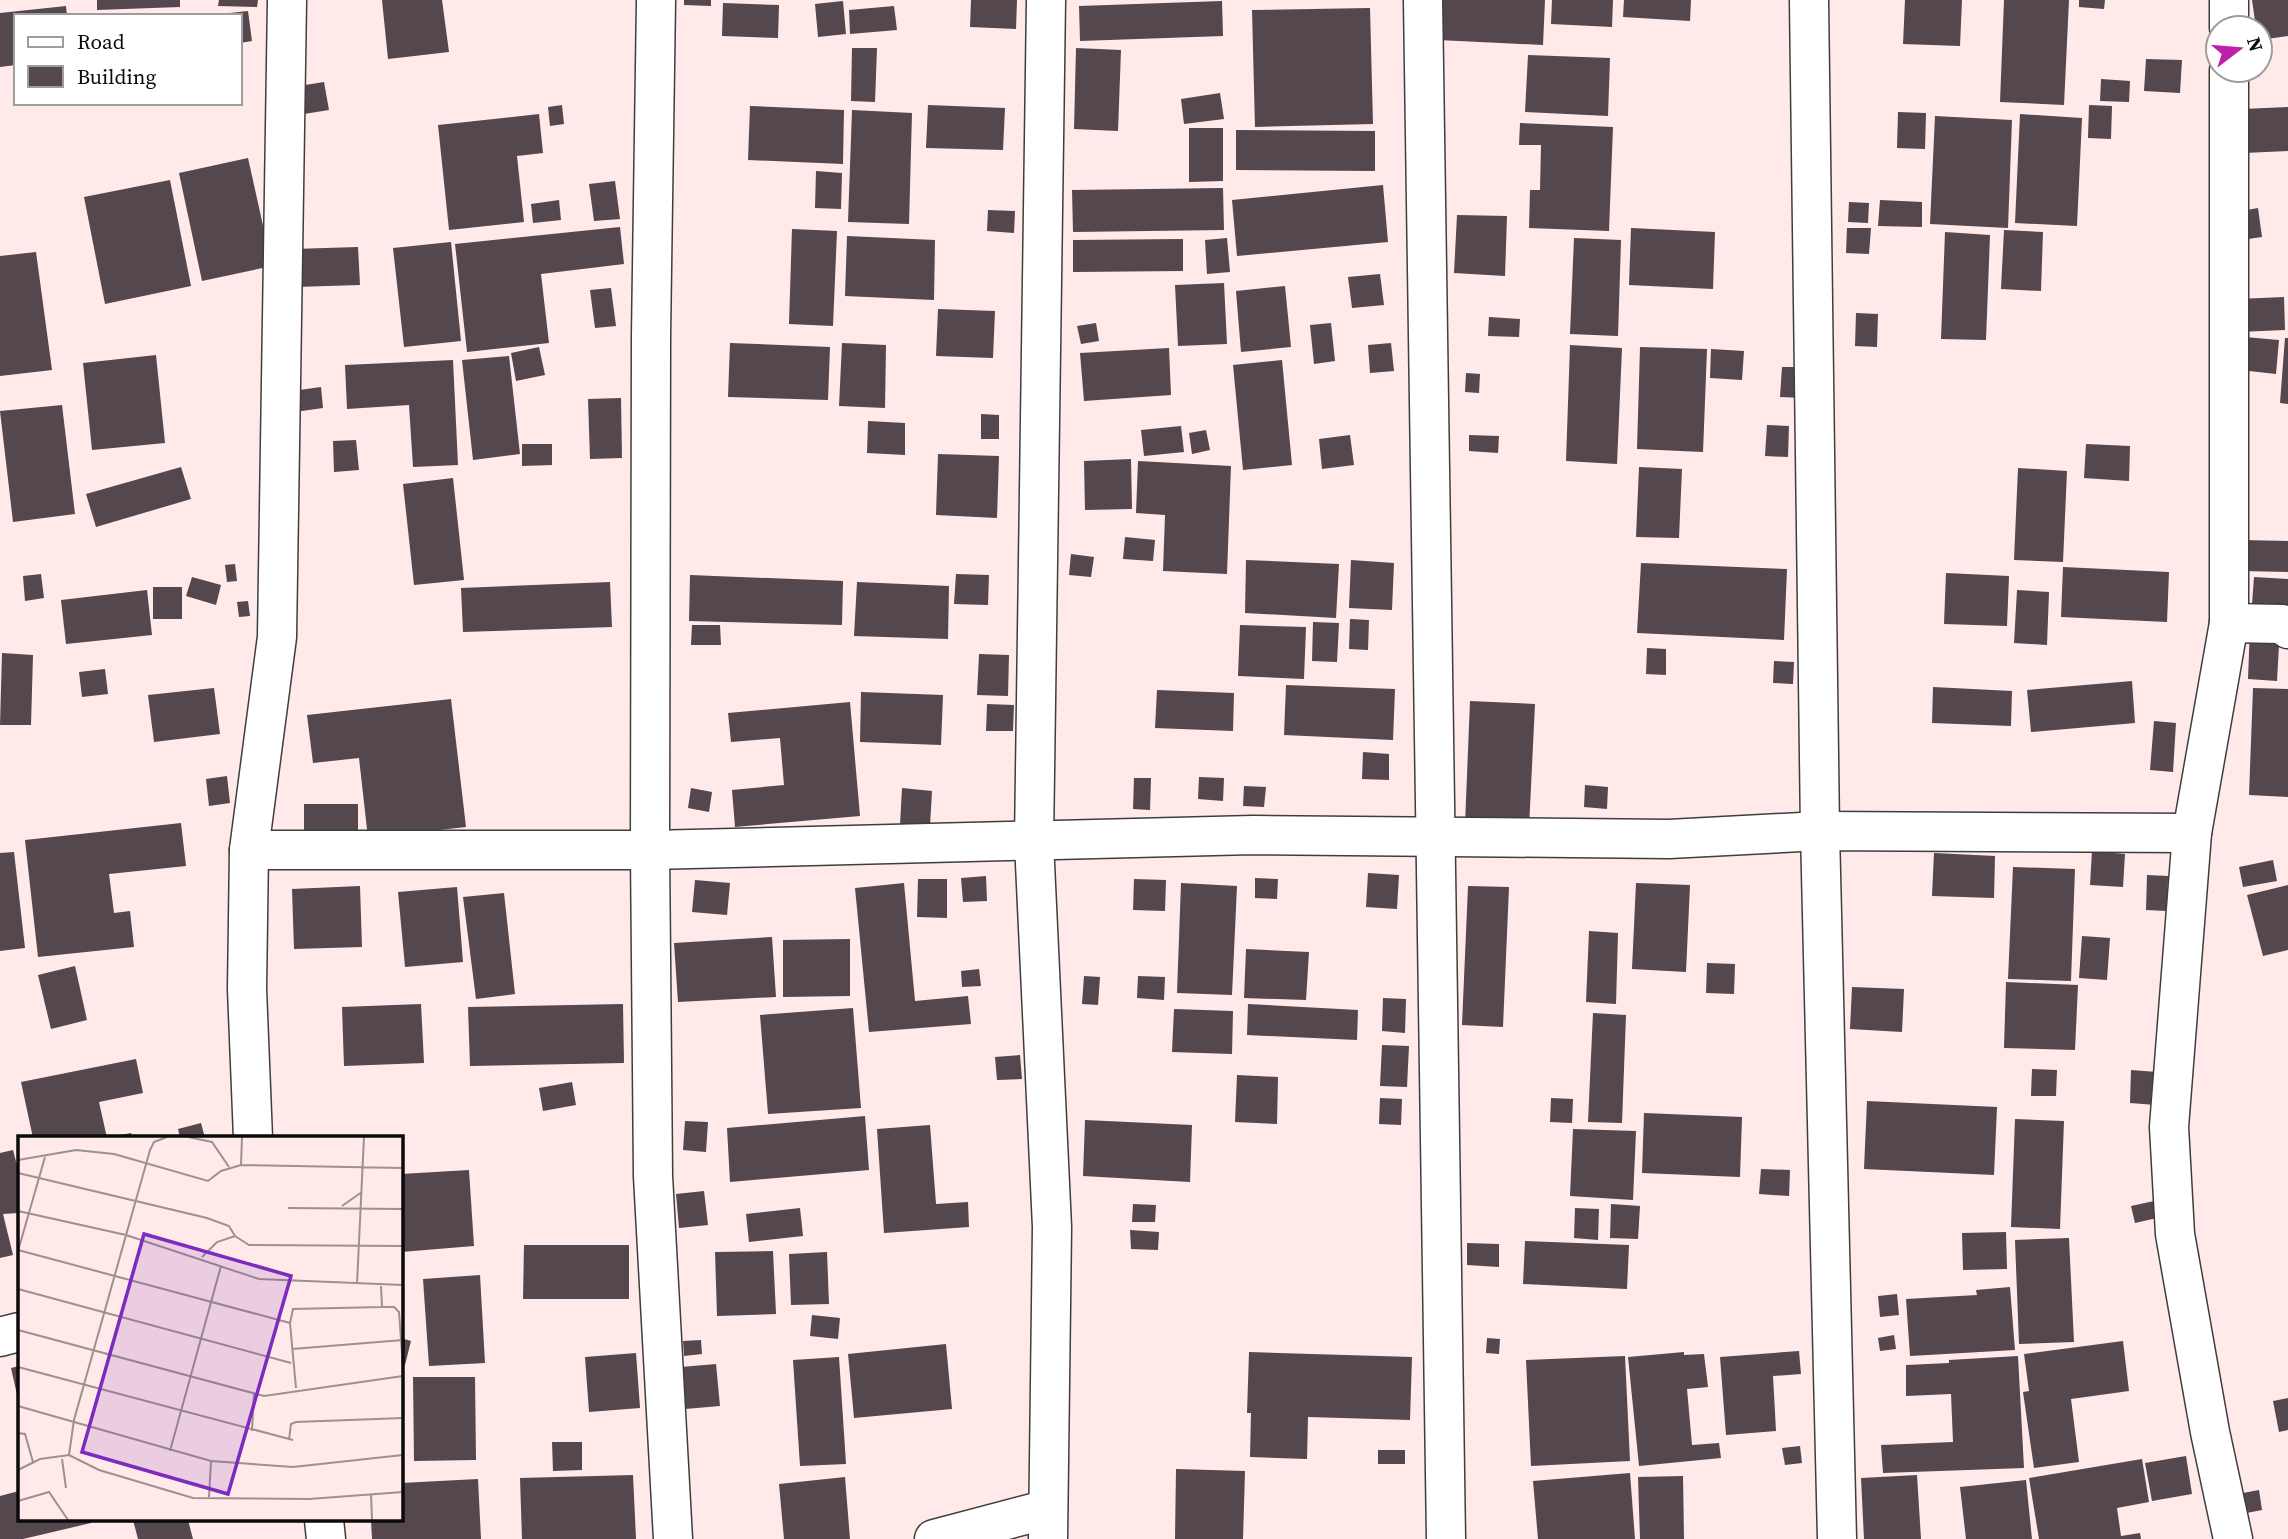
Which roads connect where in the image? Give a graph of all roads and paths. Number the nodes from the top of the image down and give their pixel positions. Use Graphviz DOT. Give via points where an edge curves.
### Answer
graph roads {
  1 [pos="287,0"];
  2 [pos="656,0"];
  3 [pos="1046,0"];
  4 [pos="1423,0"];
  5 [pos="1809,0"];
  6 [pos="2230,84"];
  7 [pos="2230,623"];
  8 [pos="2288,629"];
  9 [pos="1819,831"];
  10 [pos="2192,833"];
  11 [pos="1436,835"];
  12 [pos="1034,842"];
  13 [pos="249,850"];
  14 [pos="650,850"];
  15 [pos="254,1136"];
  16 [pos="18,1332"];
  17 [pos="0,1337"];
  18 [pos="1048,1524"];
  19 [pos="673,1539"];
  20 [pos="934,1539"];
  21 [pos="1446,1539"];
  22 [pos="1838,1539"];
  23 [pos="2233,1539"];
  1 -- 13 [label="street" via="277,637"];
  2 -- 14 [label="street"];
  3 -- 12 [label="street"];
  4 -- 11 [label="street"];
  5 -- 9 [label="street"];
  6 -- 7 [label="street"];
  7 -- 8 [label="street" via="2282,624"];
  7 -- 10 [label="street"];
  9 -- 10 [label="street"];
  9 -- 11 [label="street" via="1669,839"];
  9 -- 22 [label="street"];
  10 -- 23 [label="street" via="2169,1127 2175,1234"];
  11 -- 12 [label="street"];
  11 -- 21 [label="street"];
  12 -- 14 [label="street"];
  12 -- 18 [label="street" via="1052,1227"];
  13 -- 14 [label="street"];
  13 -- 15 [label="street" via="247,989"];
  14 -- 19 [label="street" via="653,1176"];
  16 -- 17 [label="street"];
  18 -- 20 [label="street"];
}
